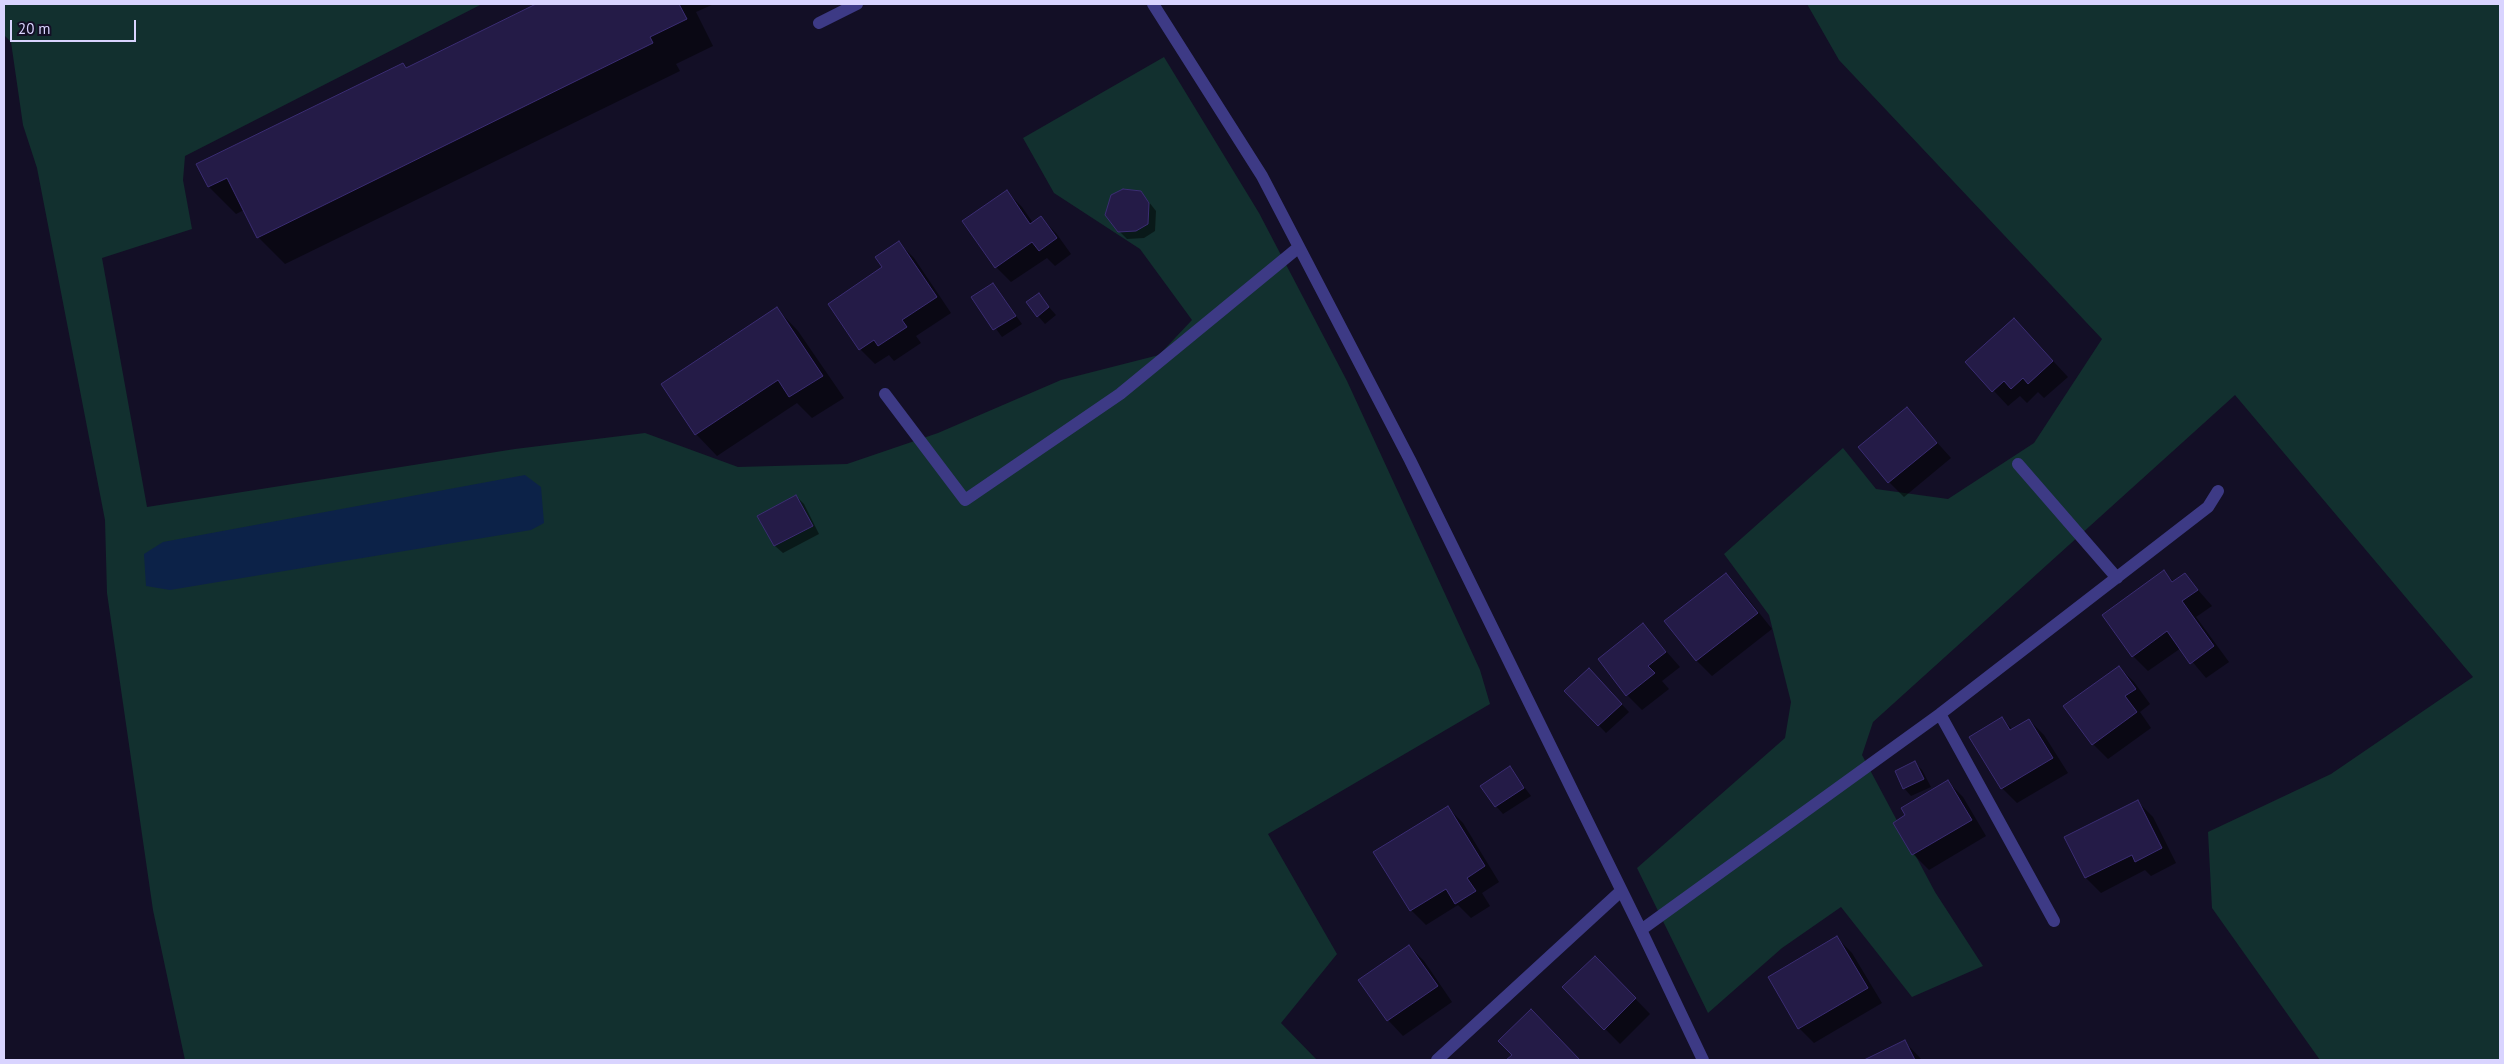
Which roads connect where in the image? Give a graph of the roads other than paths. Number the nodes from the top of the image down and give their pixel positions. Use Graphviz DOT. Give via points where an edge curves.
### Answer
graph roads {
  1 [pos="857,4"];
  2 [pos="1153,4"];
  3 [pos="819,23"];
  4 [pos="1298,247"];
  5 [pos="885,394"];
  6 [pos="2018,464"];
  7 [pos="2218,491"];
  8 [pos="2116,578"];
  9 [pos="1940,714"];
  10 [pos="1621,891"];
  11 [pos="2054,921"];
  12 [pos="1641,930"];
  13 [pos="1437,1060"];
  14 [pos="1703,1060"];
  1 -- 3 [label="street"];
  2 -- 4 [label="street" via="1262,176"];
  4 -- 5 [label="street" via="1120,394 965,500"];
  4 -- 10 [label="street" via="1414,469"];
  6 -- 8 [label="street"];
  7 -- 8 [label="street" via="2208,507"];
  8 -- 9 [label="street"];
  9 -- 11 [label="street"];
  9 -- 12 [label="street"];
  10 -- 12 [label="street"];
  10 -- 13 [label="street"];
  12 -- 14 [label="street"];
}
